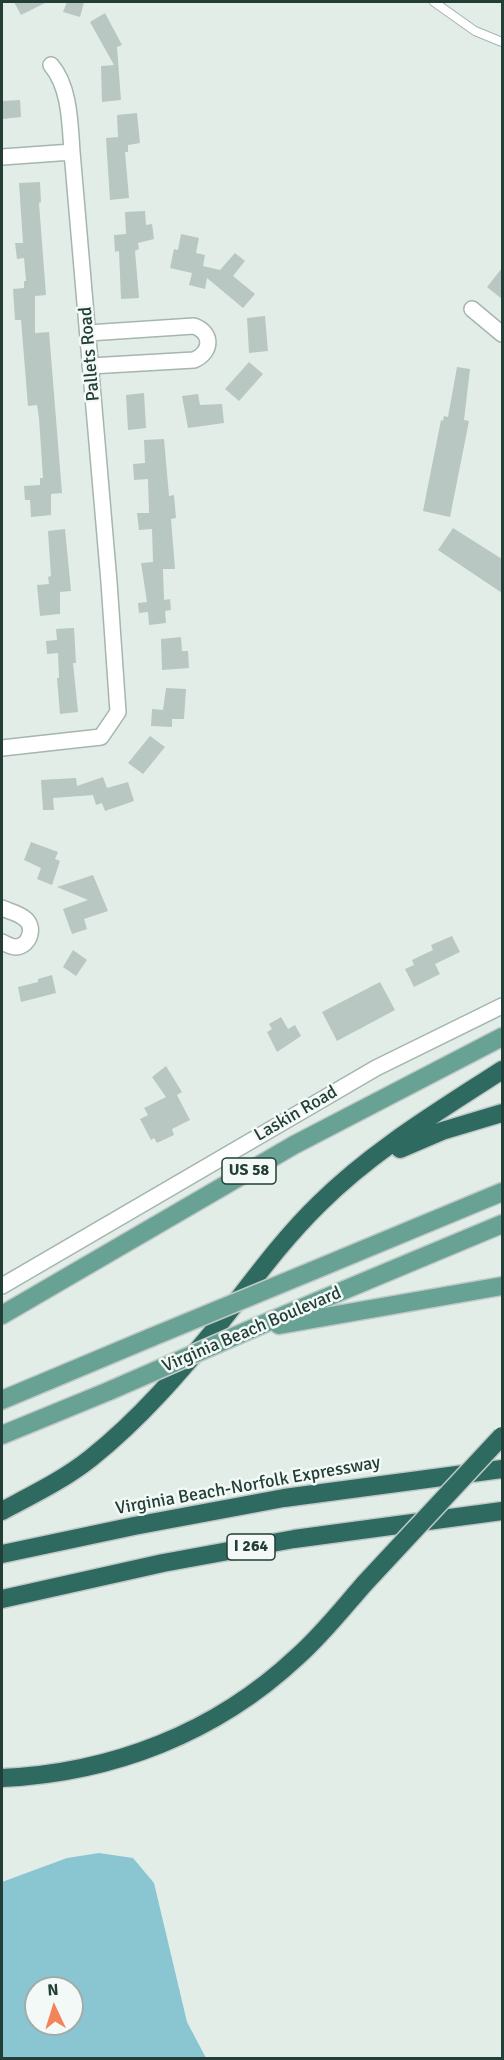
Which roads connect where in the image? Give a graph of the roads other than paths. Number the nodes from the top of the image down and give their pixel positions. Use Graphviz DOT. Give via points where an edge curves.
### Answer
graph roads {
  1 [pos="434,2"];
  2 [pos="502,42"];
  3 [pos="51,65"];
  4 [pos="72,152"];
  5 [pos="2,157"];
  6 [pos="472,309"];
  7 [pos="88,333"];
  8 [pos="502,334"];
  9 [pos="90,366"];
  10 [pos="2,748"];
  11 [pos="2,908"];
  12 [pos="2,942"];
  13 [pos="502,1006"];
  14 [pos="502,1037"];
  15 [pos="502,1070"];
  16 [pos="502,1113"];
  17 [pos="350,1174"];
  18 [pos="502,1192"];
  19 [pos="502,1224"];
  20 [pos="2,1286"];
  21 [pos="502,1286"];
  22 [pos="2,1315"];
  23 [pos="256,1328"];
  24 [pos="2,1400"];
  25 [pos="2,1435"];
  26 [pos="502,1436"];
  27 [pos="502,1469"];
  28 [pos="2,1511"];
  29 [pos="502,1511"];
  30 [pos="2,1554"];
  31 [pos="2,1599"];
  32 [pos="2,1778"];
  1 -- 2 [label="lane" via="475,31"];
  3 -- 4 [label="street, Pallets Road" via="60,78 68,111"];
  4 -- 5 [label="street"];
  4 -- 7 [label="street, Pallets Road"];
  6 -- 8 [label="street"];
  7 -- 9 [label="street, Pallets Road"];
  7 -- 9 [label="street" via="194,326 201,328 209,343 201,357 194,360"];
  9 -- 10 [label="street, Pallets Road" via="118,712 101,737"];
  11 -- 12 [label="street" via="24,918 31,930 22,945 15,947"];
  13 -- 20 [label="street, Laskin Road" via="376,1068"];
  14 -- 22 [label="main road, Laskin Road / US 58" via="294,1145"];
  15 -- 17 [label="highway"];
  16 -- 17 [label="highway" via="417,1140"];
  17 -- 28 [label="highway" via="285,1239 177,1374 135,1419 90,1459"];
  18 -- 24 [label="main road, Virginia Beach Boulevard, bridge"];
  19 -- 23 [label="main road, Virginia Beach Boulevard"];
  21 -- 23 [label="main road"];
  23 -- 25 [label="main road, Virginia Beach Boulevard, bridge"];
  26 -- 32 [label="highway, bridge" via="297,1657 235,1706 189,1733 111,1762 72,1771"];
  27 -- 30 [label="highway, Virginia Beach-Norfolk Expressway / I 264" via="284,1498"];
  29 -- 31 [label="highway, I 264" via="294,1539"];
}
